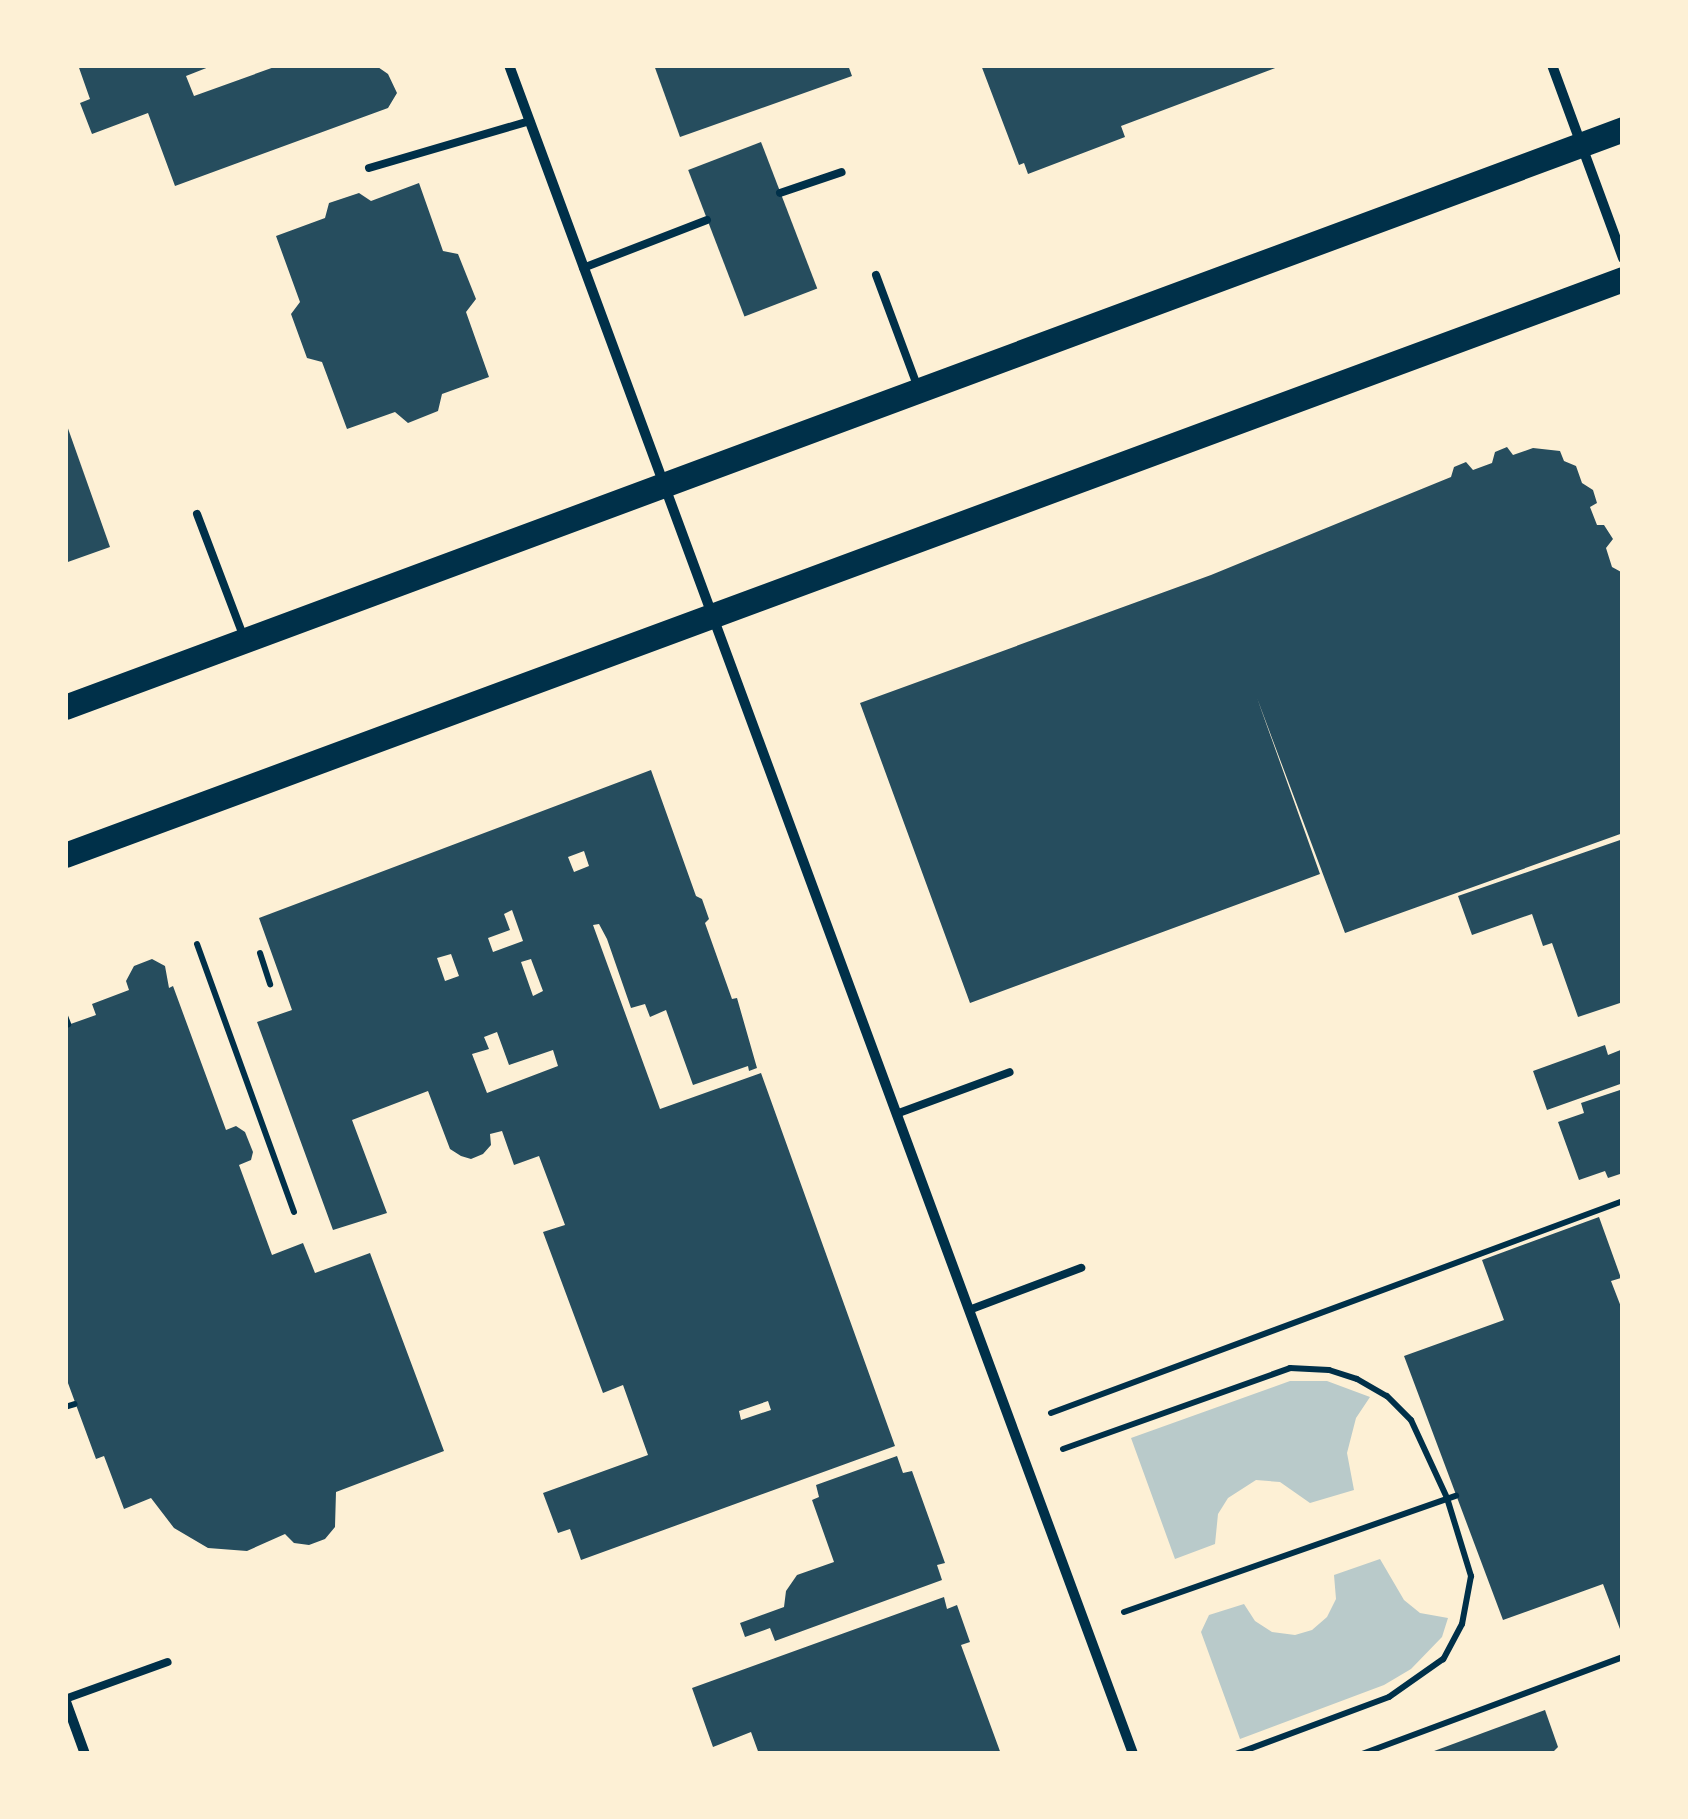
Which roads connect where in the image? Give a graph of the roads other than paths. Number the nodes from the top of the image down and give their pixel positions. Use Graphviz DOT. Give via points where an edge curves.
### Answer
graph roads {
  1 [pos="509,65"];
  2 [pos="1552,65"];
  3 [pos="530,121"];
  4 [pos="1623,129"];
  5 [pos="1581,145"];
  6 [pos="369,168"];
  7 [pos="842,172"];
  8 [pos="780,193"];
  9 [pos="706,220"];
  10 [pos="1623,258"];
  11 [pos="583,268"];
  12 [pos="876,274"];
  13 [pos="1623,280"];
  14 [pos="918,390"];
  15 [pos="664,484"];
  16 [pos="197,514"];
  17 [pos="712,615"];
  18 [pos="244,638"];
  19 [pos="65,707"];
  20 [pos="65,855"];
  21 [pos="1010,1072"];
  22 [pos="896,1114"];
  23 [pos="1081,1268"];
  24 [pos="969,1310"];
  25 [pos="168,1662"];
  26 [pos="65,1699"];
  27 [pos="85,1754"];
  28 [pos="1133,1754"];
  1 -- 3 [label="street"];
  2 -- 5 [label="street"];
  3 -- 6 [label="lane"];
  3 -- 11 [label="street"];
  4 -- 5 [label="main road"];
  5 -- 10 [label="street"];
  5 -- 14 [label="main road"];
  7 -- 8 [label="lane"];
  9 -- 11 [label="lane"];
  11 -- 15 [label="street"];
  12 -- 14 [label="lane"];
  13 -- 17 [label="main road"];
  14 -- 15 [label="main road"];
  15 -- 17 [label="street"];
  15 -- 18 [label="main road"];
  16 -- 18 [label="lane"];
  17 -- 20 [label="main road"];
  17 -- 22 [label="street"];
  18 -- 19 [label="main road"];
  21 -- 22 [label="lane"];
  22 -- 24 [label="street"];
  23 -- 24 [label="lane"];
  24 -- 28 [label="street"];
  25 -- 26 [label="lane"];
  26 -- 27 [label="street"];
}
